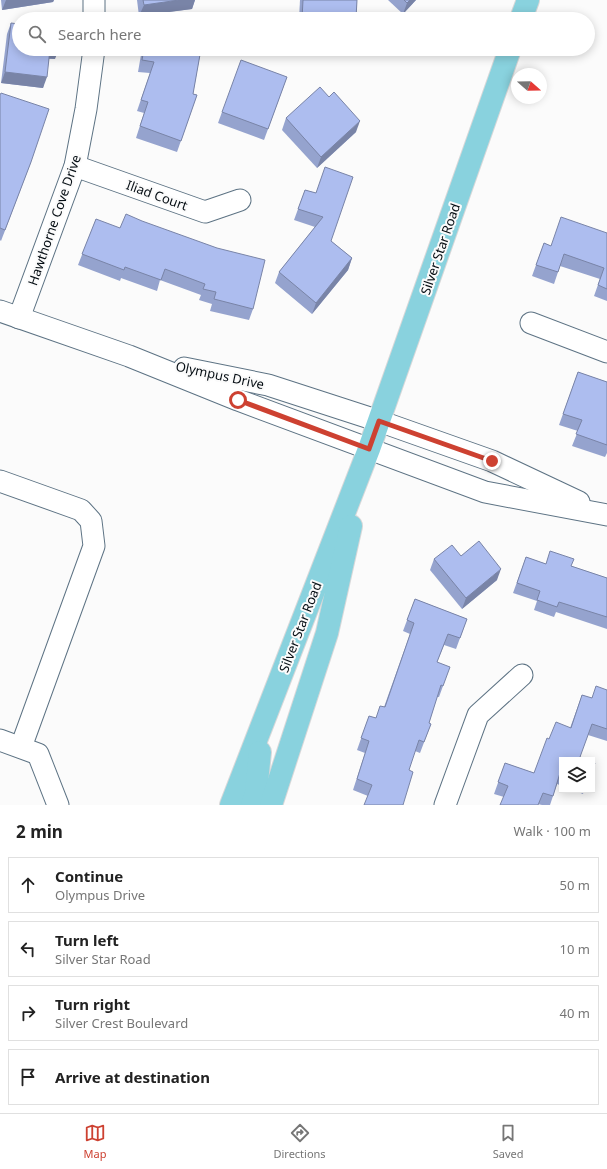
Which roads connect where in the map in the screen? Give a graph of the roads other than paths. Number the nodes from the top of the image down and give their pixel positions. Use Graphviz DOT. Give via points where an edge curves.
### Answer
graph roads {
  1 [pos="94,0"];
  2 [pos="528,0"];
  3 [pos="94,12"];
  4 [pos="524,12"];
  5 [pos="93,56"];
  6 [pos="508,56"];
  7 [pos="75,166"];
  8 [pos="240,200"];
  9 [pos="10,315"];
  10 [pos="531,323"];
  11 [pos="607,352"];
  12 [pos="129,356"];
  13 [pos="379,421"];
  14 [pos="369,449"];
  15 [pos="0,481"];
  16 [pos="607,515"];
  17 [pos="522,675"];
  18 [pos="262,725"];
  19 [pos="0,740"];
  20 [pos="21,747"];
  21 [pos="58,805"];
  22 [pos="232,805"];
  23 [pos="252,805"];
  24 [pos="271,805"];
  25 [pos="445,805"];
  1 -- 3 [label="street"];
  2 -- 4 [label="main road"];
  5 -- 7 [label="street, Hawthorne Cove Drive"];
  6 -- 13 [label="main road, Silver Star Road"];
  7 -- 8 [label="street, Iliad Court" via="205,212"];
  7 -- 9 [label="street, Hawthorne Cove Drive"];
  9 -- 12 [label="street, Olympus Drive"];
  10 -- 11 [label="street"];
  12 -- 13 [label="street, Olympus Drive" via="268,385"];
  12 -- 14 [label="street, Olympus Drive"];
  13 -- 14 [label="main road, Silver Star Road"];
  13 -- 16 [label="street, Olympus Drive" via="492,461"];
  14 -- 16 [label="street, Olympus Drive" via="485,492"];
  14 -- 18 [label="main road, Silver Star Road"];
  14 -- 24 [label="main road, Silver Star Road" via="327,633"];
  15 -- 20 [label="street" via="81,510 91,521 94,546"];
  17 -- 25 [label="street" via="478,715"];
  18 -- 22 [label="main road, Silver Star Road"];
  18 -- 23 [label="main road" via="256,792"];
  19 -- 20 [label="street"];
  20 -- 21 [label="street" via="38,754"];
}
